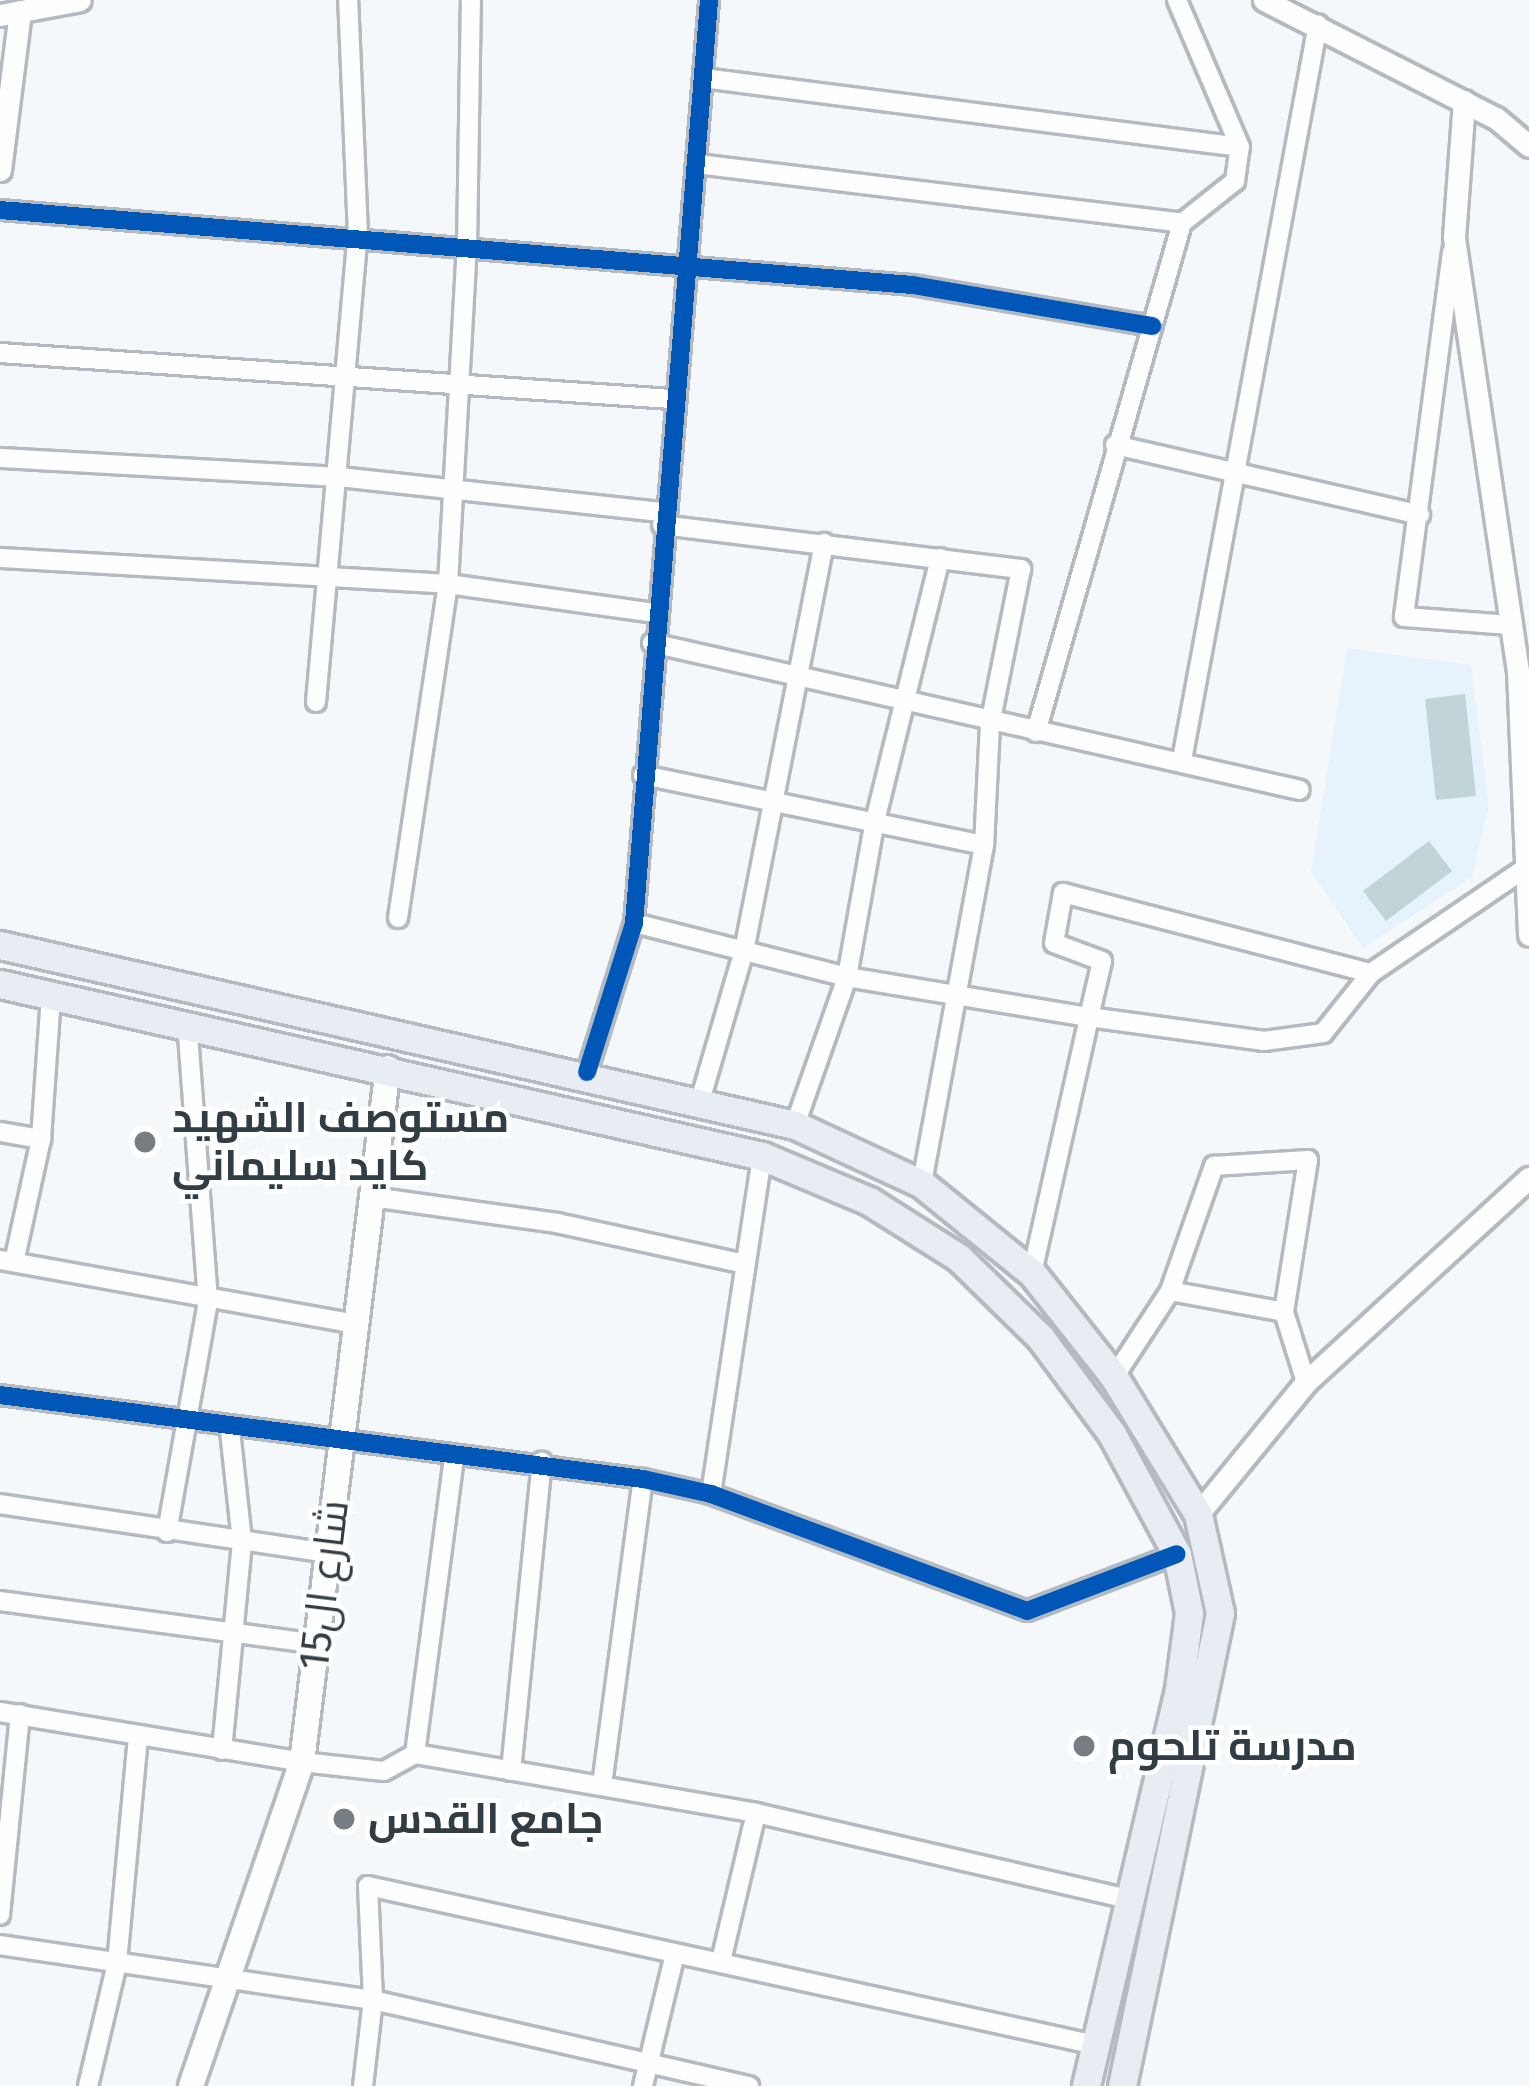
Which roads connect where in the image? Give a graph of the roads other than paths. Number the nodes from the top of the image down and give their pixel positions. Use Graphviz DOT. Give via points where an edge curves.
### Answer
graph roads {
  1 [pos="80,0"];
  2 [pos="348,0"];
  3 [pos="471,0"];
  4 [pos="709,0"];
  5 [pos="1177,0"];
  6 [pos="1264,0"];
  7 [pos="10,13"];
  8 [pos="1318,24"];
  9 [pos="703,78"];
  10 [pos="1464,101"];
  11 [pos="1529,146"];
  12 [pos="1240,147"];
  13 [pos="697,164"];
  14 [pos="0,170"];
  15 [pos="0,210"];
  16 [pos="1182,223"];
  17 [pos="358,235"];
  18 [pos="1454,238"];
  19 [pos="467,248"];
  20 [pos="689,269"];
  21 [pos="1153,326"];
  22 [pos="0,352"];
  23 [pos="348,373"];
  24 [pos="462,382"];
  25 [pos="672,399"];
  26 [pos="1115,445"];
  27 [pos="0,458"];
  28 [pos="1241,476"];
  29 [pos="339,477"];
  30 [pos="454,489"];
  31 [pos="1420,515"];
  32 [pos="662,518"];
  33 [pos="824,543"];
  34 [pos="0,557"];
  35 [pos="940,558"];
  36 [pos="330,575"];
  37 [pos="448,584"];
  38 [pos="654,613"];
  39 [pos="1511,625"];
  40 [pos="652,643"];
  41 [pos="1524,670"];
  42 [pos="793,676"];
  43 [pos="316,702"];
  44 [pos="903,702"];
  45 [pos="990,724"];
  46 [pos="1036,733"];
  47 [pos="1182,760"];
  48 [pos="643,775"];
  49 [pos="1300,790"];
  50 [pos="767,805"];
  51 [pos="874,825"];
  52 [pos="984,845"];
  53 [pos="1522,871"];
  54 [pos="398,918"];
  55 [pos="634,923"];
  56 [pos="1529,935"];
  57 [pos="0,945"];
  58 [pos="744,951"];
  59 [pos="1371,973"];
  60 [pos="847,976"];
  61 [pos="0,984"];
  62 [pos="51,995"];
  63 [pos="953,997"];
  64 [pos="1089,1017"];
  65 [pos="187,1024"];
  66 [pos="388,1068"];
  67 [pos="587,1072"];
  68 [pos="700,1101"];
  69 [pos="795,1125"];
  70 [pos="0,1132"];
  71 [pos="41,1139"];
  72 [pos="762,1156"];
  73 [pos="1529,1178"];
  74 [pos="922,1184"];
  75 [pos="372,1197"];
  76 [pos="7,1262"];
  77 [pos="740,1263"];
  78 [pos="1032,1273"];
  79 [pos="1170,1291"];
  80 [pos="208,1301"];
  81 [pos="1284,1312"];
  82 [pos="356,1324"];
  83 [pos="1114,1377"];
  84 [pos="1306,1382"];
  85 [pos="0,1395"];
  86 [pos="186,1423"];
  87 [pos="230,1430"];
  88 [pos="342,1442"];
  89 [pos="454,1456"];
  90 [pos="542,1462"];
  91 [pos="643,1479"];
  92 [pos="711,1494"];
  93 [pos="0,1504"];
  94 [pos="1198,1514"];
  95 [pos="167,1532"];
  96 [pos="242,1541"];
  97 [pos="328,1553"];
  98 [pos="1177,1554"];
  99 [pos="0,1601"];
  100 [pos="236,1636"];
  101 [pos="317,1644"];
  102 [pos="10,1713"];
  103 [pos="138,1735"];
  104 [pos="222,1750"];
  105 [pos="416,1754"];
  106 [pos="302,1762"];
  107 [pos="511,1771"];
  108 [pos="602,1785"];
  109 [pos="756,1813"];
  110 [pos="1129,1899"];
  111 [pos="0,1916"];
  112 [pos="0,1945"];
  113 [pos="676,1954"];
  114 [pos="721,1961"];
  115 [pos="117,1963"];
  116 [pos="228,1977"];
  117 [pos="374,2000"];
  118 [pos="1096,2045"];
  119 [pos="648,2062"];
  120 [pos="88,2086"];
  121 [pos="191,2086"];
  122 [pos="363,2086"];
  123 [pos="644,2086"];
  124 [pos="749,2086"];
  125 [pos="1086,2086"];
  126 [pos="1122,2086"];
  1 -- 7 [label="street"];
  2 -- 17 [label="street"];
  3 -- 19 [label="street"];
  4 -- 9 [label="street"];
  5 -- 12 [label="street"];
  6 -- 8 [label="street"];
  7 -- 14 [label="street"];
  8 -- 10 [label="street"];
  8 -- 28 [label="street"];
  9 -- 12 [label="street"];
  9 -- 13 [label="street"];
  10 -- 11 [label="street"];
  10 -- 18 [label="street"];
  12 -- 16 [label="street" via="1235,181"];
  13 -- 16 [label="street"];
  13 -- 20 [label="street"];
  15 -- 17 [label="street"];
  16 -- 21 [label="street"];
  17 -- 19 [label="street"];
  17 -- 23 [label="street"];
  18 -- 31 [label="street"];
  18 -- 39 [label="street"];
  19 -- 20 [label="street"];
  19 -- 24 [label="street"];
  20 -- 21 [label="street" via="912,285"];
  20 -- 25 [label="street"];
  21 -- 26 [label="street"];
  22 -- 23 [label="street"];
  23 -- 24 [label="street"];
  23 -- 29 [label="street"];
  24 -- 25 [label="street"];
  24 -- 30 [label="street"];
  25 -- 32 [label="street"];
  26 -- 28 [label="street"];
  26 -- 46 [label="street"];
  27 -- 29 [label="street"];
  28 -- 31 [label="street"];
  28 -- 47 [label="street"];
  29 -- 30 [label="street"];
  29 -- 36 [label="street"];
  30 -- 32 [label="street"];
  30 -- 37 [label="street"];
  31 -- 39 [label="street" via="1404,617"];
  32 -- 33 [label="street"];
  32 -- 38 [label="street"];
  33 -- 35 [label="street"];
  33 -- 42 [label="street"];
  34 -- 36 [label="street"];
  35 -- 44 [label="street"];
  35 -- 45 [label="street" via="1021,569"];
  36 -- 37 [label="street"];
  36 -- 43 [label="street"];
  37 -- 38 [label="street"];
  37 -- 54 [label="street"];
  38 -- 40 [label="street"];
  39 -- 41 [label="street"];
  40 -- 42 [label="street"];
  40 -- 48 [label="street"];
  41 -- 53 [label="street"];
  42 -- 44 [label="street"];
  42 -- 50 [label="street"];
  44 -- 45 [label="street"];
  44 -- 51 [label="street"];
  45 -- 46 [label="street"];
  45 -- 52 [label="street"];
  46 -- 47 [label="street"];
  47 -- 49 [label="street"];
  48 -- 50 [label="street"];
  48 -- 55 [label="street"];
  50 -- 51 [label="street"];
  50 -- 58 [label="street"];
  51 -- 52 [label="street"];
  51 -- 60 [label="street"];
  52 -- 63 [label="street"];
  53 -- 56 [label="street"];
  53 -- 59 [label="street"];
  55 -- 58 [label="street"];
  55 -- 67 [label="street"];
  57 -- 67 [label="main road"];
  58 -- 60 [label="street"];
  58 -- 68 [label="street"];
  59 -- 64 [label="street" via="1323,1033 1264,1041"];
  59 -- 64 [label="street" via="1063,893 1054,943 1102,961"];
  60 -- 63 [label="street"];
  60 -- 69 [label="street"];
  61 -- 62 [label="main road"];
  62 -- 65 [label="main road"];
  62 -- 71 [label="street"];
  63 -- 64 [label="street"];
  63 -- 74 [label="street"];
  64 -- 78 [label="street"];
  65 -- 66 [label="main road"];
  65 -- 80 [label="street"];
  66 -- 72 [label="main road"];
  66 -- 75 [label="main road, شارع ال15"];
  67 -- 68 [label="main road"];
  68 -- 69 [label="main road"];
  69 -- 74 [label="main road"];
  70 -- 71 [label="street"];
  71 -- 76 [label="street"];
  72 -- 77 [label="street"];
  72 -- 98 [label="main road" via="869,1202 959,1258 1040,1337 1112,1434"];
  73 -- 84 [label="street"];
  74 -- 78 [label="main road"];
  75 -- 77 [label="street" via="556,1223"];
  75 -- 82 [label="main road, شارع ال15"];
  76 -- 80 [label="street"];
  77 -- 92 [label="street"];
  78 -- 83 [label="main road"];
  79 -- 81 [label="street"];
  79 -- 81 [label="street" via="1214,1166 1308,1160"];
  79 -- 83 [label="street"];
  80 -- 82 [label="street"];
  80 -- 86 [label="street"];
  81 -- 84 [label="street"];
  82 -- 88 [label="main road, شارع ال15"];
  83 -- 94 [label="main road"];
  84 -- 94 [label="street"];
  85 -- 86 [label="street"];
  86 -- 87 [label="street"];
  86 -- 95 [label="street"];
  87 -- 88 [label="street"];
  87 -- 96 [label="street"];
  88 -- 89 [label="street"];
  88 -- 97 [label="main road, شارع ال15"];
  89 -- 90 [label="street"];
  89 -- 105 [label="street"];
  90 -- 91 [label="street"];
  90 -- 107 [label="street"];
  91 -- 92 [label="street"];
  91 -- 108 [label="street"];
  92 -- 98 [label="street" via="1027,1611"];
  93 -- 95 [label="street"];
  94 -- 126 [label="main road" via="1220,1613"];
  95 -- 96 [label="street"];
  96 -- 97 [label="street"];
  96 -- 100 [label="street"];
  97 -- 101 [label="main road, شارع ال15"];
  98 -- 110 [label="main road" via="1189,1613 1179,1689"];
  99 -- 100 [label="street"];
  100 -- 101 [label="street"];
  100 -- 104 [label="street"];
  101 -- 106 [label="main road, شارع ال15"];
  102 -- 103 [label="street"];
  102 -- 111 [label="street"];
  103 -- 104 [label="street"];
  103 -- 115 [label="street"];
  104 -- 106 [label="street"];
  105 -- 106 [label="street" via="384,1771"];
  105 -- 107 [label="street"];
  106 -- 116 [label="main road, شارع ال15"];
  107 -- 108 [label="street"];
  108 -- 109 [label="street"];
  109 -- 110 [label="street"];
  109 -- 114 [label="street"];
  110 -- 118 [label="main road"];
  112 -- 115 [label="street"];
  113 -- 114 [label="street"];
  113 -- 117 [label="street" via="368,1886"];
  113 -- 119 [label="street"];
  114 -- 118 [label="street"];
  115 -- 116 [label="street"];
  115 -- 120 [label="street"];
  116 -- 117 [label="street"];
  116 -- 121 [label="main road, شارع ال15"];
  117 -- 119 [label="street"];
  117 -- 122 [label="street"];
  118 -- 125 [label="main road"];
  119 -- 123 [label="street"];
  119 -- 124 [label="street"];
}
